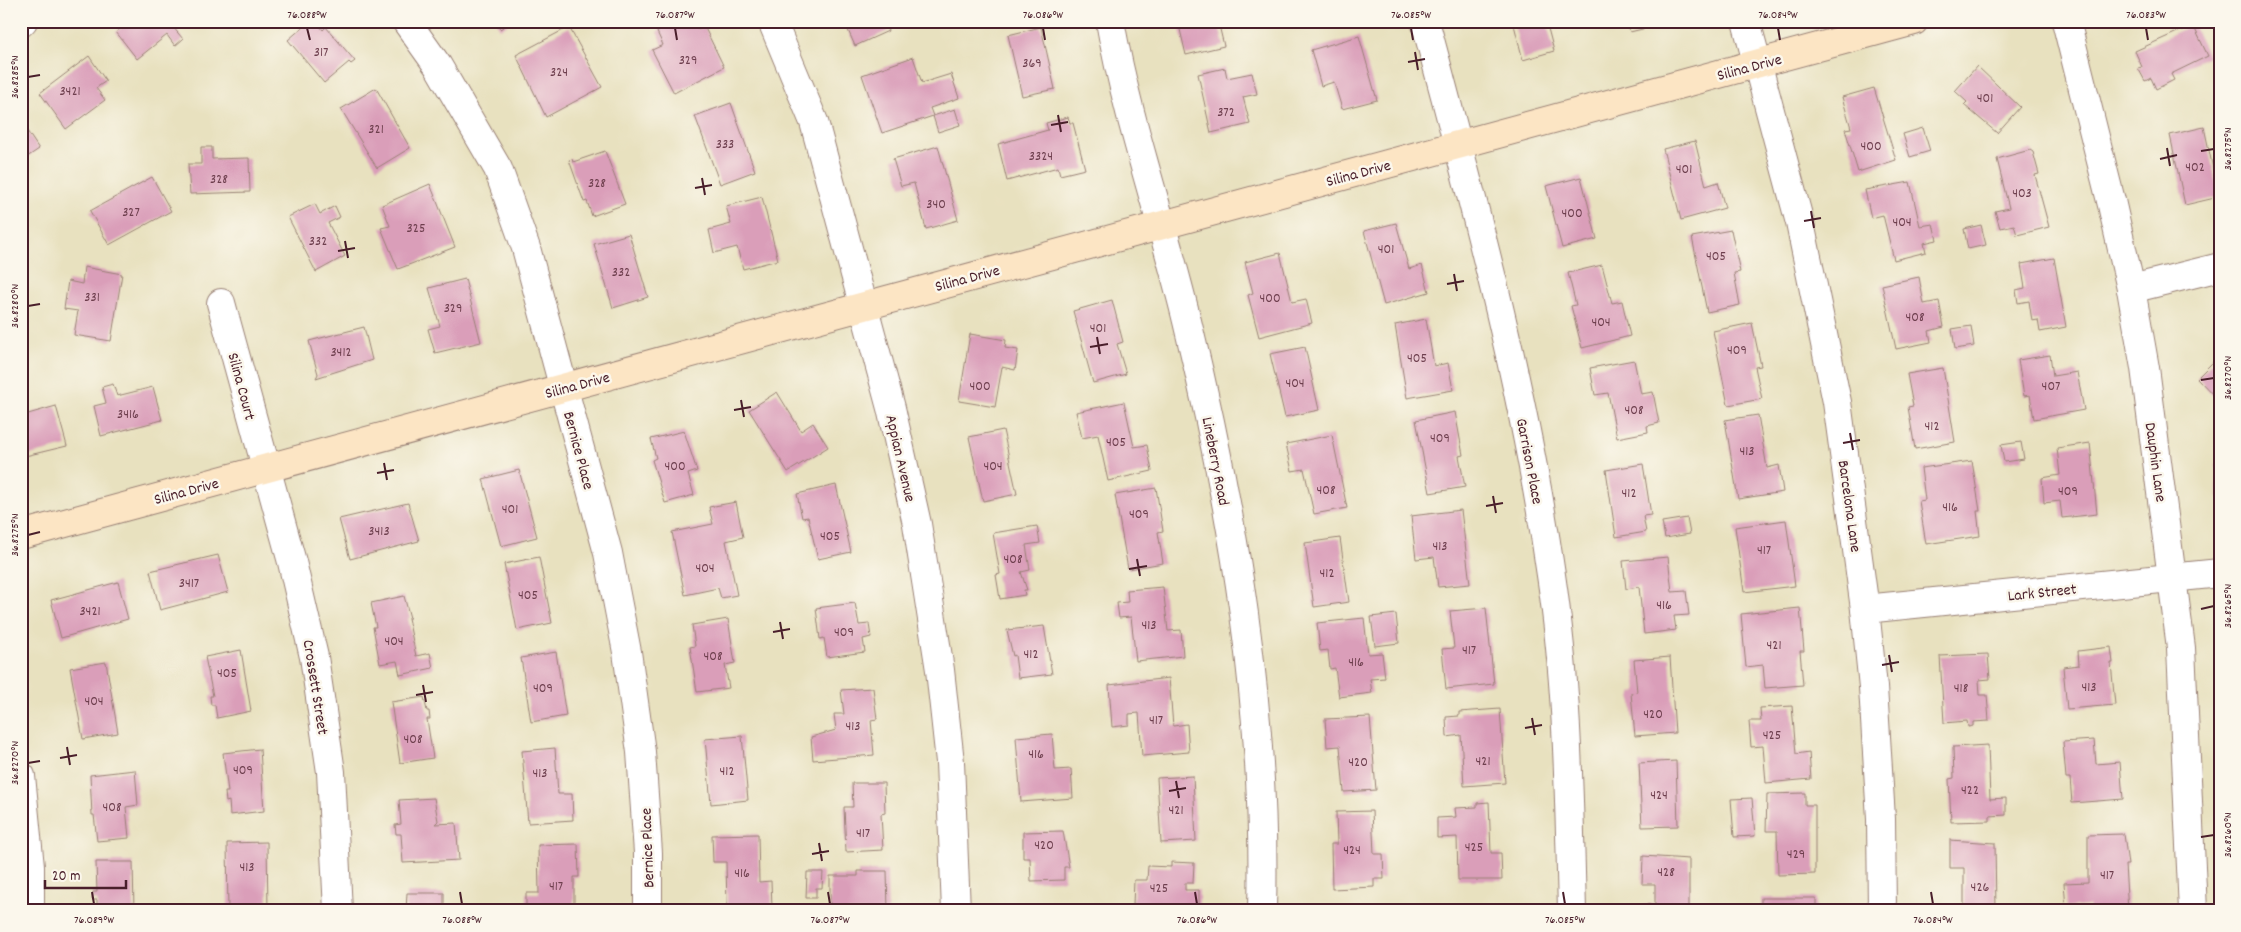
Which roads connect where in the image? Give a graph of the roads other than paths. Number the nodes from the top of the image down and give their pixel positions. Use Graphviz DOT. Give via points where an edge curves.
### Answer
graph roads {
  1 [pos="406,21"];
  2 [pos="772,21"];
  3 [pos="1110,21"];
  4 [pos="1425,21"];
  5 [pos="1746,21"];
  6 [pos="1914,21"];
  7 [pos="2066,21"];
  8 [pos="1757,64"];
  9 [pos="1458,146"];
  10 [pos="1162,225"];
  11 [pos="2220,267"];
  12 [pos="2131,289"];
  13 [pos="221,303"];
  14 [pos="863,305"];
  15 [pos="563,388"];
  16 [pos="265,468"];
  17 [pos="21,535"];
  18 [pos="2220,573"];
  19 [pos="2173,578"];
  20 [pos="1865,609"];
  21 [pos="21,776"];
  22 [pos="26,868"];
  23 [pos="30,911"];
  24 [pos="338,911"];
  25 [pos="648,911"];
  26 [pos="956,911"];
  27 [pos="1262,911"];
  28 [pos="1572,911"];
  29 [pos="1882,911"];
  30 [pos="2193,911"];
  1 -- 15 [label="street, Bernice Place" via="438,66 498,168 526,248"];
  2 -- 14 [label="street, Appian Avenue" via="814,122"];
  3 -- 10 [label="street, Lineberry Road" via="1120,76"];
  4 -- 9 [label="street, Garrison Place"];
  5 -- 8 [label="street, Barcelona Lane"];
  6 -- 8 [label="street, Silina Drive"];
  7 -- 12 [label="street, Dauphin Lane"];
  8 -- 9 [label="street, Silina Drive"];
  8 -- 20 [label="street, Barcelona Lane" via="1800,223 1837,402"];
  9 -- 10 [label="street, Silina Drive"];
  9 -- 28 [label="street, Garrison Place" via="1505,326 1552,577 1566,702"];
  10 -- 14 [label="street, Silina Drive"];
  10 -- 27 [label="street, Lineberry Road" via="1221,473 1251,661 1260,754 1264,849"];
  11 -- 12 [label="street"];
  12 -- 19 [label="street, Dauphin Lane"];
  13 -- 16 [label="street, Silina Court"];
  14 -- 15 [label="street, Silina Drive"];
  14 -- 26 [label="street, Appian Avenue" via="891,408 917,524 939,661 950,762"];
  15 -- 16 [label="street, Silina Drive"];
  15 -- 25 [label="street, Bernice Place" via="608,553 628,652 641,752 648,853"];
  16 -- 17 [label="street, Silina Drive"];
  16 -- 24 [label="street, Crossett Street" via="292,562 314,657 331,772"];
  18 -- 19 [label="street, Lark Street"];
  19 -- 20 [label="street, Lark Street"];
  19 -- 30 [label="street, Dauphin Lane" via="2181,648"];
  20 -- 29 [label="street, Barcelona Lane" via="1881,819"];
  21 -- 22 [label="street"];
  22 -- 23 [label="street"];
}
